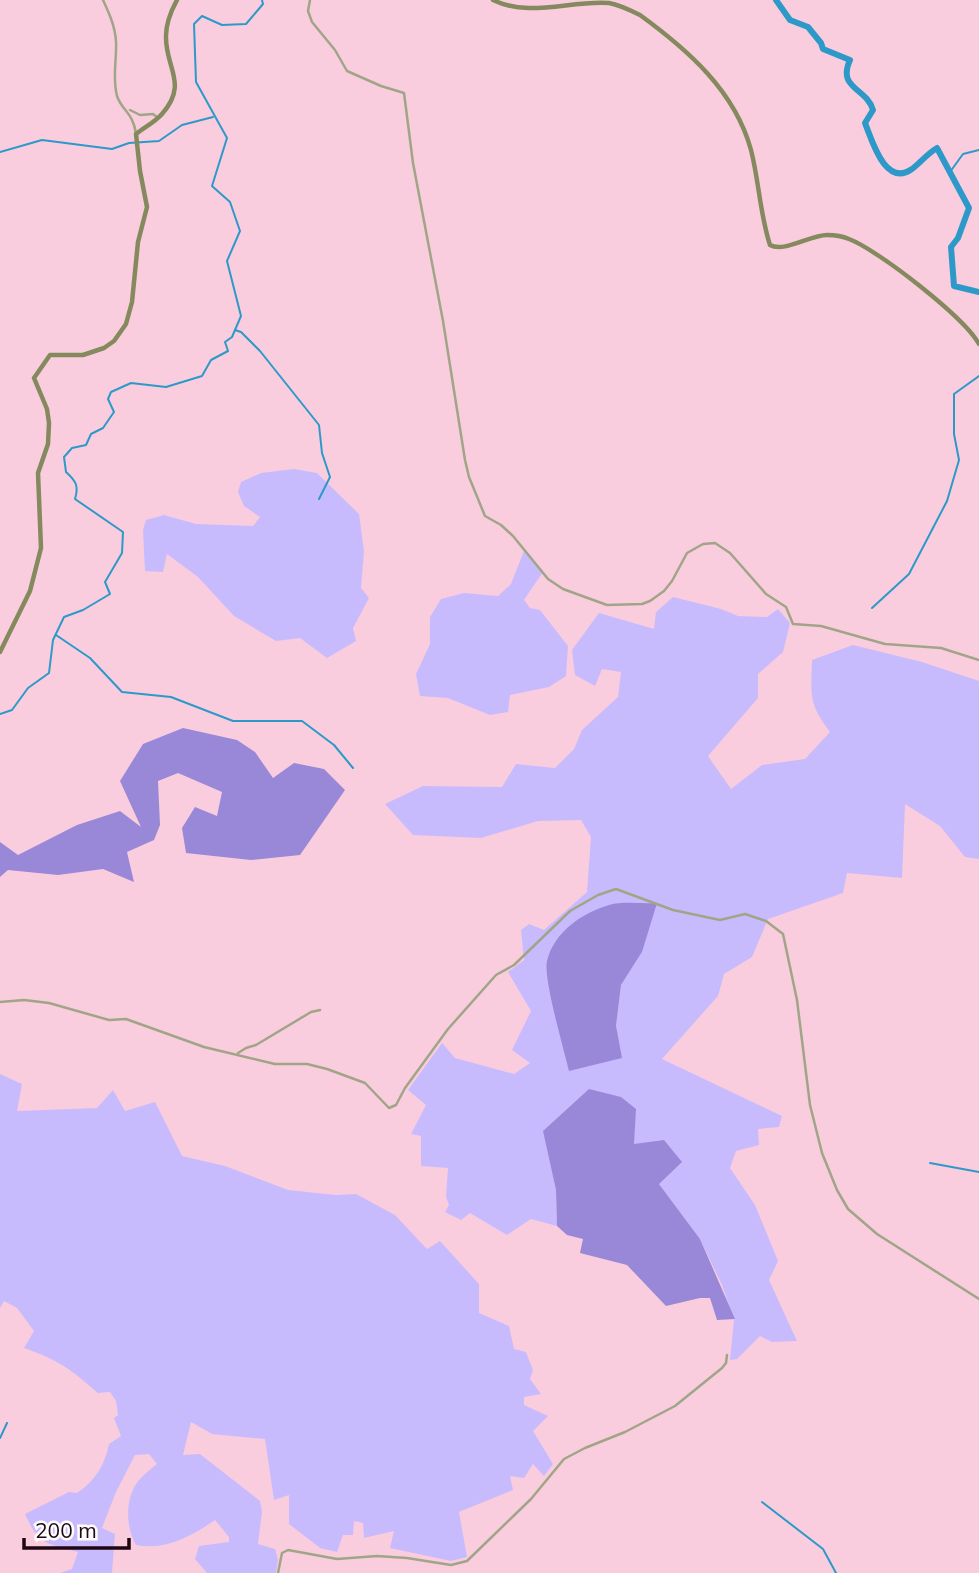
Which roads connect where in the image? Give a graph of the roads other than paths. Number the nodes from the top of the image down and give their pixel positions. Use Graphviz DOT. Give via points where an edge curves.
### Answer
graph roads {
  1 [pos="103,0"];
  2 [pos="177,0"];
  3 [pos="310,0"];
  4 [pos="493,0"];
  5 [pos="127,109"];
  6 [pos="158,118"];
  7 [pos="136,135"];
  8 [pos="979,344"];
  9 [pos="0,652"];
  10 [pos="979,660"];
  11 [pos="0,1002"];
  12 [pos="320,1010"];
  13 [pos="237,1054"];
  14 [pos="979,1299"];
  15 [pos="727,1355"];
  16 [pos="278,1573"];
  1 -- 5 [label="street" via="114,27 118,97"];
  2 -- 6 [label="street" via="166,37 175,90"];
  3 -- 10 [label="street" via="307,10 312,22 347,71 404,93 468,477 485,516 513,536 554,583 601,604 650,601 672,581 688,553 715,543 786,607 793,624 821,626 885,644 941,648"];
  4 -- 8 [label="street" via="523,8 609,3 640,15 712,78 737,113 751,152 770,245 780,248 828,235 850,239 941,304"];
  5 -- 6 [label="street"];
  5 -- 7 [label="street"];
  6 -- 7 [label="street"];
  7 -- 9 [label="street" via="147,207 132,302 126,324 114,341 83,355 50,355 34,377 50,423 38,474 41,548 25,605"];
  11 -- 13 [label="street" via="49,1003 109,1020 125,1019"];
  12 -- 13 [label="street"];
  13 -- 14 [label="street" via="346,1075 365,1083 389,1108 396,1105 448,1030 496,975 514,965 570,911 598,895 616,890 720,920 745,914 766,921 783,934 797,1000 810,1105 822,1153 848,1209 877,1234"];
  15 -- 16 [label="street" via="722,1368 675,1406 565,1459 467,1561 451,1565 377,1556 342,1560 288,1550 282,1553"];
}
